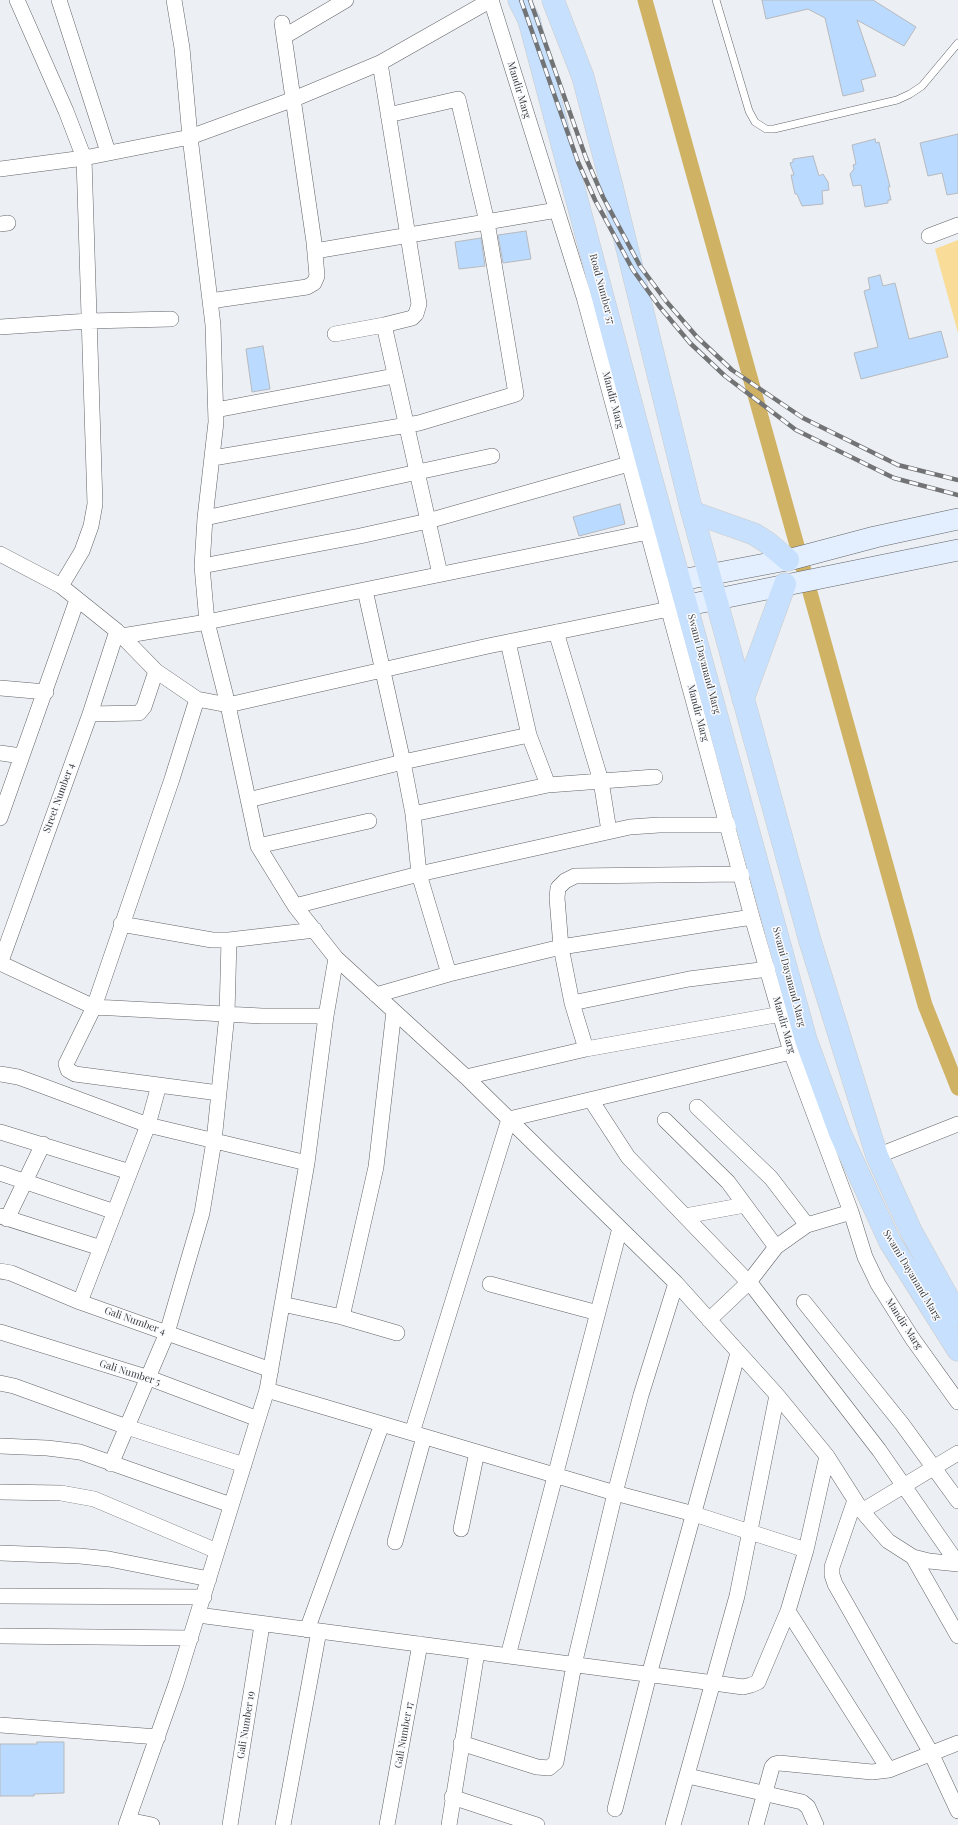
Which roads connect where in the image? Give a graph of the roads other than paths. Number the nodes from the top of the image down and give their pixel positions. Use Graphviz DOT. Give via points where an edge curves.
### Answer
graph roads {
  1 [pos="17,0"];
  2 [pos="59,0"];
  3 [pos="174,0"];
  4 [pos="346,0"];
  5 [pos="491,0"];
  6 [pos="519,0"];
  7 [pos="553,0"];
  8 [pos="716,0"];
  9 [pos="958,43"];
  10 [pos="380,63"];
  11 [pos="294,100"];
  12 [pos="388,115"];
  13 [pos="190,137"];
  14 [pos="108,152"];
  15 [pos="84,158"];
  16 [pos="0,169"];
  17 [pos="557,210"];
  18 [pos="487,222"];
  19 [pos="958,225"];
  20 [pos="408,234"];
  21 [pos="929,236"];
  22 [pos="315,251"];
  23 [pos="210,301"];
  24 [pos="171,319"];
  25 [pos="89,321"];
  26 [pos="384,326"];
  27 [pos="0,327"];
  28 [pos="335,334"];
  29 [pos="394,376"];
  30 [pos="216,410"];
  31 [pos="405,425"];
  32 [pos="492,456"];
  33 [pos="213,458"];
  34 [pos="638,461"];
  35 [pos="417,473"];
  36 [pos="692,512"];
  37 [pos="205,518"];
  38 [pos="958,519"];
  39 [pos="428,521"];
  40 [pos="658,530"];
  41 [pos="958,550"];
  42 [pos="4,560"];
  43 [pos="790,560"];
  44 [pos="202,566"];
  45 [pos="440,574"];
  46 [pos="709,574"];
  47 [pos="681,580"];
  48 [pos="785,584"];
  49 [pos="61,586"];
  50 [pos="365,590"];
  51 [pos="716,599"];
  52 [pos="77,600"];
  53 [pos="678,607"];
  54 [pos="207,622"];
  55 [pos="556,632"];
  56 [pos="120,634"];
  57 [pos="508,642"];
  58 [pos="383,670"];
  59 [pos="156,671"];
  60 [pos="0,688"];
  61 [pos="46,692"];
  62 [pos="197,699"];
  63 [pos="743,699"];
  64 [pos="228,705"];
  65 [pos="90,714"];
  66 [pos="529,735"];
  67 [pos="0,753"];
  68 [pos="21,756"];
  69 [pos="403,762"];
  70 [pos="655,777"];
  71 [pos="601,781"];
  72 [pos="548,785"];
  73 [pos="248,800"];
  74 [pos="412,814"];
  75 [pos="0,818"];
  76 [pos="369,821"];
  77 [pos="728,825"];
  78 [pos="609,831"];
  79 [pos="258,846"];
  80 [pos="419,874"];
  81 [pos="742,874"];
  82 [pos="295,906"];
  83 [pos="752,916"];
  84 [pos="121,924"];
  85 [pos="315,930"];
  86 [pos="229,940"];
  87 [pos="561,947"];
  88 [pos="336,958"];
  89 [pos="0,963"];
  90 [pos="768,969"];
  91 [pos="449,974"];
  92 [pos="376,995"];
  93 [pos="572,1003"];
  94 [pos="94,1006"];
  95 [pos="394,1011"];
  96 [pos="227,1014"];
  97 [pos="781,1014"];
  98 [pos="326,1016"];
  99 [pos="586,1049"];
  100 [pos="791,1052"];
  101 [pos="0,1074"];
  102 [pos="466,1077"];
  103 [pos="159,1085"];
  104 [pos="219,1093"];
  105 [pos="591,1100"];
  106 [pos="697,1107"];
  107 [pos="509,1119"];
  108 [pos="665,1120"];
  109 [pos="958,1124"];
  110 [pos="148,1126"];
  111 [pos="0,1132"];
  112 [pos="214,1141"];
  113 [pos="43,1144"];
  114 [pos="877,1156"];
  115 [pos="307,1163"];
  116 [pos="130,1172"];
  117 [pos="0,1173"];
  118 [pos="25,1181"];
  119 [pos="745,1205"];
  120 [pos="115,1212"];
  121 [pos="851,1212"];
  122 [pos="685,1216"];
  123 [pos="4,1217"];
  124 [pos="807,1225"];
  125 [pos="620,1228"];
  126 [pos="776,1246"];
  127 [pos="101,1248"];
  128 [pos="0,1271"];
  129 [pos="749,1282"];
  130 [pos="676,1283"];
  131 [pos="490,1284"];
  132 [pos="80,1302"];
  133 [pos="804,1302"];
  134 [pos="282,1304"];
  135 [pos="598,1314"];
  136 [pos="958,1316"];
  137 [pos="342,1317"];
  138 [pos="709,1320"];
  139 [pos="0,1332"];
  140 [pos="167,1333"];
  141 [pos="397,1333"];
  142 [pos="958,1350"];
  143 [pos="738,1353"];
  144 [pos="271,1370"];
  145 [pos="149,1378"];
  146 [pos="0,1383"];
  147 [pos="267,1390"];
  148 [pos="777,1395"];
  149 [pos="958,1402"];
  150 [pos="258,1419"];
  151 [pos="382,1424"];
  152 [pos="127,1427"];
  153 [pos="418,1435"];
  154 [pos="0,1446"];
  155 [pos="477,1452"];
  156 [pos="958,1453"];
  157 [pos="827,1456"];
  158 [pos="111,1464"];
  159 [pos="244,1465"];
  160 [pos="934,1469"];
  161 [pos="556,1476"];
  162 [pos="905,1486"];
  163 [pos="0,1492"];
  164 [pos="615,1493"];
  165 [pos="958,1500"];
  166 [pos="231,1505"];
  167 [pos="859,1506"];
  168 [pos="694,1514"];
  169 [pos="461,1529"];
  170 [pos="749,1533"];
  171 [pos="395,1542"];
  172 [pos="806,1550"];
  173 [pos="217,1551"];
  174 [pos="0,1553"];
  175 [pos="913,1557"];
  176 [pos="958,1564"];
  177 [pos="209,1579"];
  178 [pos="0,1596"];
  179 [pos="204,1597"];
  180 [pos="788,1611"];
  181 [pos="198,1615"];
  182 [pos="262,1625"];
  183 [pos="313,1630"];
  184 [pos="0,1636"];
  185 [pos="958,1636"];
  186 [pos="190,1638"];
  187 [pos="420,1644"];
  188 [pos="477,1652"];
  189 [pos="508,1656"];
  190 [pos="574,1665"];
  191 [pos="649,1675"];
  192 [pos="714,1683"];
  193 [pos="0,1725"];
  194 [pos="158,1737"];
  195 [pos="461,1743"];
  196 [pos="958,1743"];
  197 [pos="931,1753"];
  198 [pos="889,1770"];
  199 [pos="688,1776"];
  200 [pos="764,1794"];
  201 [pos="452,1797"];
  202 [pos="615,1809"];
  203 [pos="958,1811"];
  204 [pos="127,1823"];
  205 [pos="817,1824"];
  206 [pos="152,1825"];
  207 [pos="230,1825"];
  208 [pos="283,1825"];
  209 [pos="387,1825"];
  210 [pos="449,1825"];
  211 [pos="537,1825"];
  212 [pos="673,1825"];
  213 [pos="756,1825"];
  1 -- 15 [label="street"];
  2 -- 14 [label="street"];
  3 -- 13 [label="street" via="182,48"];
  4 -- 11 [label="street" via="283,30"];
  5 -- 10 [label="street"];
  5 -- 17 [label="street, Mandir Marg"];
  6 -- 34 [label="main road, Road Number 57" via="529,20"];
  7 -- 36 [label="main road" via="587,92 612,183"];
  8 -- 9 [label="lane" via="749,111 755,122 766,129 897,100 922,86"];
  10 -- 11 [label="street"];
  10 -- 12 [label="street"];
  11 -- 13 [label="street"];
  11 -- 22 [label="street"];
  12 -- 18 [label="street" via="458,100"];
  12 -- 20 [label="street"];
  13 -- 14 [label="street"];
  13 -- 23 [label="street"];
  14 -- 15 [label="street"];
  15 -- 16 [label="street"];
  15 -- 25 [label="street"];
  17 -- 18 [label="street"];
  17 -- 34 [label="street, Mandir Marg"];
  18 -- 20 [label="street"];
  18 -- 31 [label="street" via="516,394"];
  19 -- 21 [label="street"];
  20 -- 22 [label="street"];
  20 -- 26 [label="street" via="419,304 412,318"];
  22 -- 23 [label="street" via="317,276 314,283 307,287"];
  23 -- 30 [label="street"];
  24 -- 25 [label="street"];
  25 -- 27 [label="street"];
  25 -- 49 [label="street" via="95,504 82,552"];
  26 -- 28 [label="street"];
  26 -- 29 [label="street"];
  29 -- 30 [label="street"];
  29 -- 31 [label="street"];
  30 -- 33 [label="street"];
  31 -- 33 [label="street"];
  31 -- 35 [label="street"];
  32 -- 35 [label="street"];
  33 -- 37 [label="street"];
  34 -- 39 [label="street"];
  34 -- 40 [label="main road, Road Number 57"];
  35 -- 37 [label="street"];
  35 -- 39 [label="street"];
  36 -- 43 [label="main road" via="754,534"];
  36 -- 46 [label="main road"];
  37 -- 44 [label="street"];
  38 -- 43 [label="main road"];
  39 -- 44 [label="street"];
  39 -- 45 [label="street"];
  40 -- 45 [label="street"];
  40 -- 47 [label="main road, Road Number 57"];
  40 -- 53 [label="street, Mandir Marg"];
  41 -- 48 [label="main road"];
  42 -- 49 [label="street"];
  43 -- 46 [label="main road"];
  44 -- 54 [label="street"];
  45 -- 50 [label="street"];
  46 -- 47 [label="main road"];
  46 -- 51 [label="main road, Swami Dayanand Marg"];
  47 -- 53 [label="main road, Swami Dayanand Marg"];
  48 -- 51 [label="main road"];
  48 -- 63 [label="main road"];
  49 -- 52 [label="street"];
  50 -- 54 [label="street"];
  50 -- 58 [label="street"];
  51 -- 53 [label="main road"];
  51 -- 63 [label="main road, Swami Dayanand Marg"];
  52 -- 56 [label="street"];
  52 -- 61 [label="street"];
  53 -- 55 [label="street"];
  53 -- 77 [label="street, Mandir Marg"];
  53 -- 142 [label="main road, Swami Dayanand Marg" via="809,1047 840,1133 890,1242"];
  54 -- 56 [label="street"];
  54 -- 64 [label="street"];
  55 -- 57 [label="street"];
  55 -- 71 [label="street"];
  56 -- 59 [label="street"];
  56 -- 65 [label="street, Street Number 4"];
  57 -- 58 [label="street"];
  57 -- 66 [label="street"];
  58 -- 64 [label="street"];
  58 -- 69 [label="street"];
  59 -- 62 [label="street"];
  59 -- 65 [label="street" via="144,707 139,713"];
  60 -- 61 [label="street"];
  61 -- 68 [label="street"];
  62 -- 64 [label="street"];
  62 -- 84 [label="street"];
  63 -- 114 [label="main road, Swami Dayanand Marg" via="810,942"];
  64 -- 73 [label="street"];
  65 -- 89 [label="street, Street Number 4"];
  66 -- 69 [label="street"];
  66 -- 72 [label="street"];
  67 -- 68 [label="street"];
  68 -- 75 [label="street"];
  69 -- 73 [label="street"];
  69 -- 74 [label="street"];
  70 -- 71 [label="street"];
  71 -- 72 [label="street"];
  71 -- 78 [label="street"];
  72 -- 74 [label="street"];
  73 -- 79 [label="street"];
  74 -- 80 [label="street"];
  76 -- 79 [label="street"];
  77 -- 78 [label="street" via="659,825"];
  77 -- 81 [label="street, Mandir Marg"];
  78 -- 80 [label="street"];
  79 -- 82 [label="street"];
  80 -- 82 [label="street"];
  80 -- 91 [label="street"];
  81 -- 83 [label="street, Mandir Marg"];
  81 -- 87 [label="street" via="576,876 558,888"];
  82 -- 85 [label="street"];
  83 -- 87 [label="street"];
  83 -- 90 [label="street, Mandir Marg"];
  84 -- 86 [label="street" via="197,939"];
  84 -- 94 [label="street"];
  85 -- 86 [label="street"];
  85 -- 88 [label="street"];
  86 -- 96 [label="street"];
  87 -- 91 [label="street"];
  87 -- 93 [label="street"];
  88 -- 92 [label="street"];
  88 -- 98 [label="street"];
  89 -- 94 [label="street"];
  90 -- 93 [label="street" via="690,978"];
  90 -- 97 [label="street, Mandir Marg"];
  91 -- 92 [label="street"];
  92 -- 95 [label="street"];
  93 -- 99 [label="street"];
  94 -- 96 [label="street"];
  94 -- 103 [label="street" via="67,1060 68,1070 75,1074"];
  95 -- 102 [label="street"];
  95 -- 137 [label="street" via="376,1167"];
  96 -- 98 [label="street"];
  96 -- 104 [label="street"];
  97 -- 99 [label="street"];
  97 -- 100 [label="street, Mandir Marg"];
  98 -- 115 [label="street"];
  99 -- 102 [label="street"];
  100 -- 105 [label="street"];
  100 -- 121 [label="street, Mandir Marg"];
  101 -- 110 [label="street" via="18,1077"];
  102 -- 107 [label="street"];
  103 -- 104 [label="street"];
  103 -- 110 [label="street"];
  104 -- 112 [label="street"];
  105 -- 107 [label="street"];
  105 -- 122 [label="street" via="628,1157"];
  106 -- 124 [label="street" via="771,1178"];
  107 -- 125 [label="street"];
  107 -- 153 [label="street"];
  108 -- 119 [label="street" via="728,1182"];
  109 -- 114 [label="street"];
  110 -- 112 [label="street"];
  110 -- 116 [label="street"];
  111 -- 113 [label="street"];
  112 -- 115 [label="street"];
  112 -- 140 [label="street" via="202,1213"];
  113 -- 116 [label="street"];
  113 -- 118 [label="street"];
  114 -- 136 [label="main road, Swami Dayanand Marg" via="911,1231"];
  115 -- 134 [label="street"];
  116 -- 120 [label="street"];
  117 -- 118 [label="street"];
  118 -- 120 [label="street"];
  118 -- 123 [label="street"];
  119 -- 122 [label="street"];
  119 -- 126 [label="street"];
  120 -- 127 [label="street"];
  121 -- 124 [label="street"];
  121 -- 149 [label="street, Mandir Marg" via="865,1257 878,1284 912,1338"];
  122 -- 129 [label="street"];
  123 -- 127 [label="street"];
  124 -- 126 [label="street"];
  125 -- 130 [label="street"];
  125 -- 135 [label="street"];
  126 -- 129 [label="street"];
  127 -- 132 [label="street"];
  128 -- 132 [label="street, Gali Number 4" via="11,1273"];
  129 -- 138 [label="street"];
  129 -- 162 [label="street"];
  130 -- 138 [label="street"];
  130 -- 164 [label="street" via="641,1395"];
  131 -- 135 [label="street"];
  132 -- 140 [label="street, Gali Number 4"];
  133 -- 160 [label="street" via="902,1424"];
  134 -- 137 [label="street"];
  134 -- 144 [label="street"];
  135 -- 161 [label="street"];
  137 -- 141 [label="street"];
  138 -- 143 [label="street"];
  139 -- 145 [label="street, Gali Number 5"];
  140 -- 144 [label="street, Gali Number 4"];
  140 -- 145 [label="street"];
  143 -- 148 [label="street"];
  143 -- 168 [label="street"];
  144 -- 147 [label="street"];
  145 -- 150 [label="street, Gali Number 5"];
  145 -- 152 [label="street"];
  146 -- 152 [label="street"];
  147 -- 150 [label="street"];
  147 -- 151 [label="street"];
  148 -- 157 [label="street"];
  148 -- 170 [label="street"];
  150 -- 159 [label="street"];
  151 -- 153 [label="street"];
  151 -- 183 [label="street"];
  152 -- 158 [label="street"];
  152 -- 159 [label="street"];
  153 -- 155 [label="street"];
  153 -- 171 [label="street"];
  154 -- 158 [label="street" via="80,1452"];
  155 -- 161 [label="street"];
  155 -- 169 [label="street"];
  156 -- 160 [label="street"];
  157 -- 167 [label="street"];
  157 -- 172 [label="street"];
  158 -- 166 [label="street"];
  159 -- 166 [label="street"];
  160 -- 162 [label="street"];
  160 -- 165 [label="street"];
  161 -- 164 [label="street"];
  161 -- 189 [label="street"];
  162 -- 167 [label="street"];
  162 -- 176 [label="street"];
  163 -- 173 [label="street" via="61,1493 94,1499"];
  164 -- 168 [label="street"];
  164 -- 190 [label="street"];
  166 -- 173 [label="street"];
  167 -- 175 [label="street" via="888,1541"];
  167 -- 197 [label="street" via="835,1558 832,1575"];
  168 -- 170 [label="street"];
  168 -- 191 [label="street"];
  170 -- 172 [label="street"];
  170 -- 192 [label="street" via="737,1596"];
  172 -- 180 [label="street"];
  173 -- 177 [label="street"];
  174 -- 177 [label="street" via="109,1559"];
  175 -- 176 [label="street"];
  175 -- 185 [label="street"];
  177 -- 179 [label="street"];
  178 -- 179 [label="street"];
  179 -- 181 [label="street"];
  180 -- 192 [label="street" via="758,1682 743,1687"];
  180 -- 198 [label="street"];
  181 -- 182 [label="street"];
  181 -- 186 [label="street"];
  182 -- 183 [label="street"];
  182 -- 207 [label="street, Gali Number 19"];
  183 -- 187 [label="street"];
  183 -- 208 [label="street"];
  184 -- 186 [label="street"];
  186 -- 194 [label="street"];
  187 -- 188 [label="street"];
  187 -- 209 [label="street, Gali Number 17"];
  188 -- 189 [label="street"];
  188 -- 195 [label="street"];
  189 -- 190 [label="street"];
  190 -- 191 [label="street"];
  190 -- 195 [label="street" via="556,1762 552,1766 537,1767"];
  191 -- 192 [label="street"];
  191 -- 202 [label="street"];
  192 -- 199 [label="street"];
  193 -- 194 [label="street"];
  194 -- 204 [label="street"];
  195 -- 201 [label="street"];
  196 -- 197 [label="street"];
  197 -- 198 [label="street"];
  197 -- 203 [label="street"];
  198 -- 200 [label="street" via="872,1772 779,1763 772,1767"];
  199 -- 200 [label="street"];
  199 -- 212 [label="street"];
  200 -- 205 [label="street" via="802,1802 808,1807"];
  200 -- 213 [label="street"];
  201 -- 210 [label="street"];
  201 -- 211 [label="street"];
  204 -- 206 [label="street"];
}
